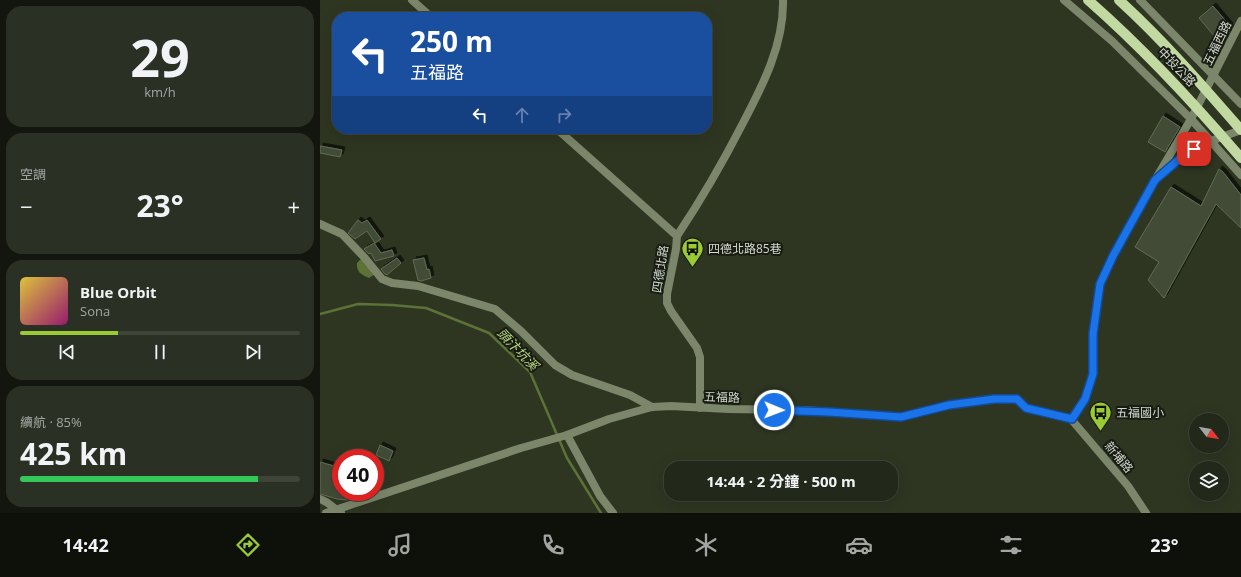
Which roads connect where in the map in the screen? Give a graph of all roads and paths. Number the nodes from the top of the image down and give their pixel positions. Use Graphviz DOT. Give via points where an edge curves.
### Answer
graph roads {
  1 [pos="412,0"];
  2 [pos="783,0"];
  3 [pos="1064,0"];
  4 [pos="1088,0"];
  5 [pos="1119,0"];
  6 [pos="1140,0"];
  7 [pos="425,12"];
  8 [pos="1241,21"];
  9 [pos="1214,76"];
  10 [pos="1241,104"];
  11 [pos="1191,119"];
  12 [pos="1241,130"];
  13 [pos="563,134"];
  14 [pos="1211,141"];
  15 [pos="1241,158"];
  16 [pos="1241,175"];
  17 [pos="1155,180"];
  18 [pos="320,224"];
  19 [pos="677,236"];
  20 [pos="652,408"];
  21 [pos="700,408"];
  22 [pos="1072,419"];
  23 [pos="567,435"];
  24 [pos="320,499"];
  25 [pos="338,511"];
  26 [pos="326,513"];
  27 [pos="613,513"];
  28 [pos="1146,513"];
  1 -- 7 [label="street"];
  2 -- 19 [label="street" via="784,17 764,84 718,170"];
  3 -- 11 [label="street" via="1112,41"];
  4 -- 15 [label="main road, 中投公路, bridge" via="1122,30 1190,100"];
  5 -- 12 [label="main road, 中投公路, bridge" via="1200,83"];
  6 -- 9 [label="street"];
  8 -- 9 [label="street, 五福西路"];
  9 -- 10 [label="street"];
  9 -- 11 [label="street, 五福西路"];
  11 -- 14 [label="street"];
  11 -- 17 [label="street"];
  12 -- 14 [label="street"];
  13 -- 19 [label="street, 四德北路"];
  14 -- 16 [label="street"];
  14 -- 17 [label="street" via="1184,155"];
  17 -- 22 [label="street" via="1100,284 1093,334 1093,374 1085,399"];
  18 -- 20 [label="street" via="342,234 382,279 392,283 418,286 495,309 522,331 555,365 572,375 630,396"];
  19 -- 21 [label="street, 四德北路" via="667,294 668,303 697,348 700,357"];
  20 -- 21 [label="street, 五福路"];
  20 -- 23 [label="street, 五福路" via="609,419"];
  21 -- 22 [label="street, 五福路" via="804,410 901,417 949,405 994,399 1017,399 1026,408"];
  22 -- 28 [label="street, 新埔路" via="1128,486"];
  23 -- 25 [label="street, 五福路"];
  23 -- 27 [label="street" via="600,496"];
  24 -- 25 [label="street"];
  25 -- 26 [label="street"];
}
